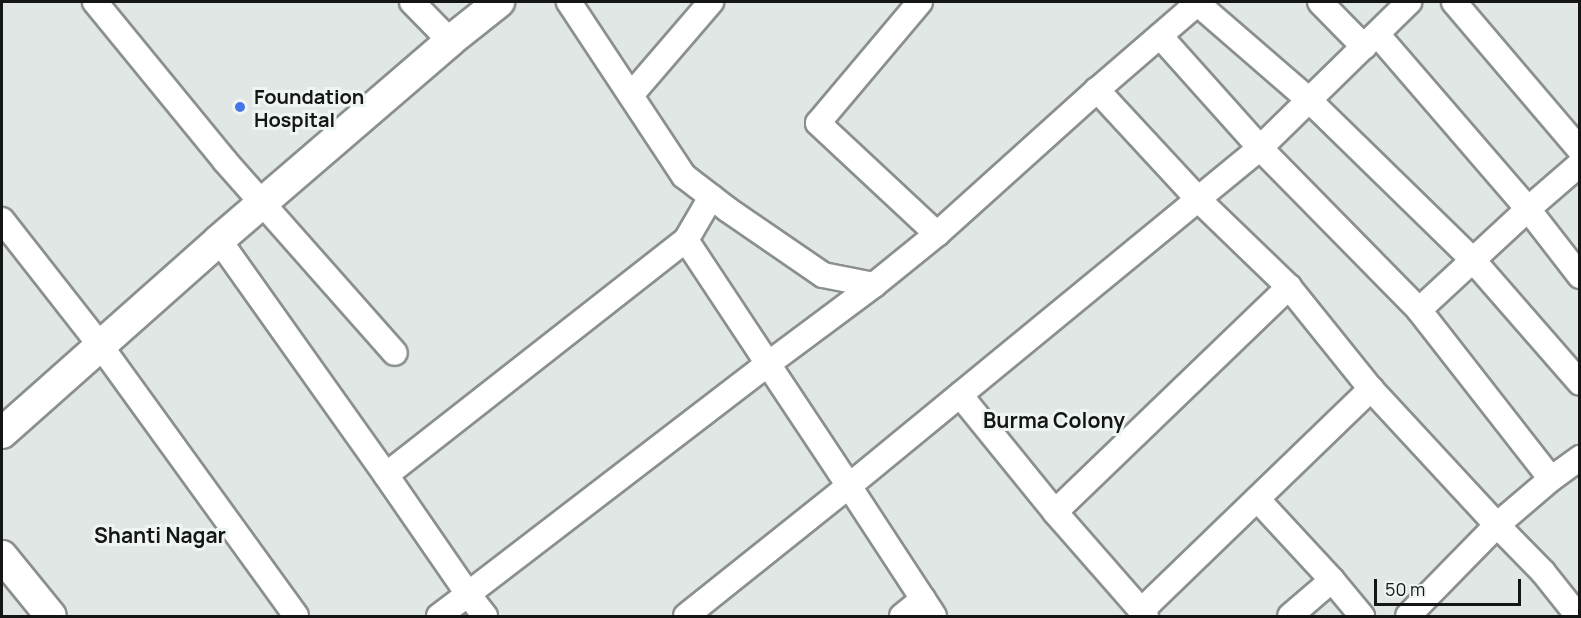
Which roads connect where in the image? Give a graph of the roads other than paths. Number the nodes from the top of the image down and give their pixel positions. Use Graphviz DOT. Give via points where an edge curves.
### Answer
graph roads {
  1 [pos="95,2"];
  2 [pos="412,2"];
  3 [pos="499,2"];
  4 [pos="569,2"];
  5 [pos="711,2"];
  6 [pos="920,2"];
  7 [pos="1198,2"];
  8 [pos="1320,2"];
  9 [pos="1409,2"];
  10 [pos="1454,2"];
  11 [pos="1160,36"];
  12 [pos="450,40"];
  13 [pos="1370,40"];
  14 [pos="1098,90"];
  15 [pos="631,95"];
  16 [pos="1309,100"];
  17 [pos="1260,148"];
  18 [pos="1580,150"];
  19 [pos="1580,164"];
  20 [pos="711,197"];
  21 [pos="1198,199"];
  22 [pos="262,204"];
  23 [pos="1528,209"];
  24 [pos="2,220"];
  25 [pos="937,234"];
  26 [pos="219,240"];
  27 [pos="686,240"];
  28 [pos="1472,259"];
  29 [pos="1580,276"];
  30 [pos="874,285"];
  31 [pos="1289,287"];
  32 [pos="1419,310"];
  33 [pos="100,345"];
  34 [pos="395,353"];
  35 [pos="768,364"];
  36 [pos="1580,383"];
  37 [pos="1371,389"];
  38 [pos="960,395"];
  39 [pos="2,433"];
  40 [pos="1580,458"];
  41 [pos="386,475"];
  42 [pos="1551,479"];
  43 [pos="849,486"];
  44 [pos="1258,500"];
  45 [pos="1054,512"];
  46 [pos="1497,525"];
  47 [pos="2,556"];
  48 [pos="1332,580"];
  49 [pos="2,588"];
  50 [pos="468,594"];
  51 [pos="929,608"];
  52 [pos="1143,614"];
  53 [pos="25,616"];
  54 [pos="51,616"];
  55 [pos="296,616"];
  56 [pos="439,616"];
  57 [pos="485,616"];
  58 [pos="686,616"];
  59 [pos="902,616"];
  60 [pos="1290,616"];
  61 [pos="1362,616"];
  62 [pos="1408,616"];
  63 [pos="1578,616"];
  1 -- 22 [label="street"];
  2 -- 12 [label="street"];
  3 -- 12 [label="street"];
  4 -- 15 [label="street"];
  5 -- 15 [label="street"];
  6 -- 25 [label="street" via="818,123"];
  7 -- 11 [label="street"];
  7 -- 16 [label="street"];
  8 -- 13 [label="street"];
  9 -- 13 [label="street"];
  10 -- 18 [label="street"];
  11 -- 14 [label="street"];
  11 -- 17 [label="street"];
  12 -- 22 [label="street"];
  13 -- 16 [label="street"];
  13 -- 23 [label="street"];
  14 -- 21 [label="street"];
  14 -- 25 [label="street"];
  15 -- 20 [label="street" via="684,176"];
  16 -- 17 [label="street"];
  16 -- 28 [label="street"];
  17 -- 21 [label="street"];
  17 -- 32 [label="street"];
  19 -- 23 [label="street"];
  20 -- 27 [label="street"];
  20 -- 30 [label="street" via="823,275"];
  21 -- 31 [label="street"];
  21 -- 38 [label="street"];
  22 -- 26 [label="street"];
  22 -- 34 [label="street"];
  23 -- 28 [label="street"];
  23 -- 29 [label="street"];
  24 -- 33 [label="street"];
  25 -- 30 [label="street"];
  26 -- 33 [label="street"];
  26 -- 41 [label="street"];
  27 -- 35 [label="street"];
  27 -- 41 [label="street"];
  28 -- 32 [label="street"];
  28 -- 36 [label="street"];
  30 -- 35 [label="street"];
  31 -- 37 [label="street"];
  31 -- 45 [label="street"];
  32 -- 42 [label="street"];
  33 -- 39 [label="street"];
  33 -- 55 [label="street"];
  35 -- 43 [label="street"];
  35 -- 50 [label="street"];
  37 -- 44 [label="street"];
  37 -- 46 [label="street"];
  38 -- 43 [label="street"];
  38 -- 45 [label="street"];
  40 -- 42 [label="street"];
  41 -- 50 [label="street"];
  42 -- 46 [label="street"];
  43 -- 51 [label="street"];
  43 -- 58 [label="street"];
  44 -- 48 [label="street"];
  44 -- 52 [label="street"];
  45 -- 52 [label="street"];
  46 -- 62 [label="street"];
  46 -- 63 [label="street" via="1543,572"];
  47 -- 54 [label="street"];
  48 -- 60 [label="street"];
  48 -- 61 [label="street"];
  49 -- 53 [label="street"];
  50 -- 56 [label="street"];
  50 -- 57 [label="street"];
  51 -- 59 [label="street"];
}
